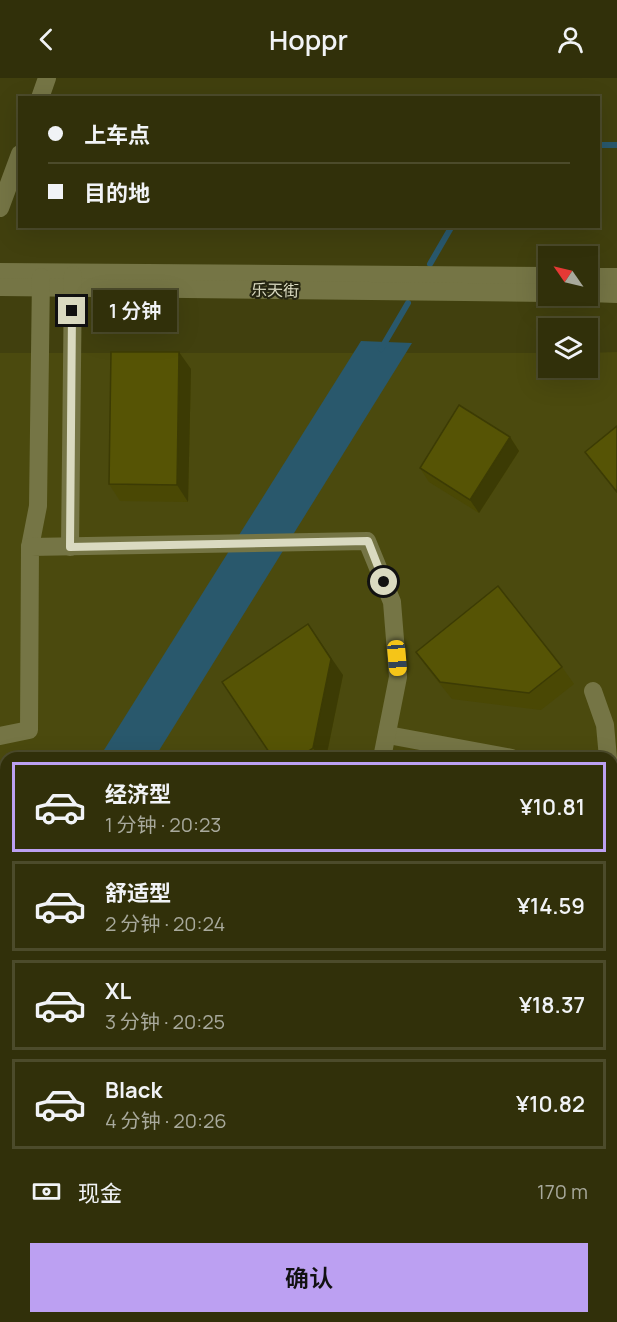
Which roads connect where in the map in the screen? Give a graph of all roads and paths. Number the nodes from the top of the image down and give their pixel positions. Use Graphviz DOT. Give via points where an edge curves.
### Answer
graph roads {
  1 [pos="47,78"];
  2 [pos="41,96"];
  3 [pos="18,159"];
  4 [pos="0,208"];
  5 [pos="0,272"];
  6 [pos="538,276"];
  7 [pos="598,277"];
  8 [pos="617,277"];
  9 [pos="41,280"];
  10 [pos="73,280"];
  11 [pos="0,287"];
  12 [pos="538,293"];
  13 [pos="598,293"];
  14 [pos="617,294"];
  15 [pos="30,547"];
  16 [pos="70,547"];
  17 [pos="593,691"];
  18 [pos="388,735"];
  19 [pos="0,736"];
  20 [pos="384,752"];
  21 [pos="480,752"];
  22 [pos="607,752"];
  1 -- 2 [label="street"];
  3 -- 4 [label="street"];
  5 -- 9 [label="street, 乐天街"];
  6 -- 10 [label="street, 乐天街"];
  7 -- 8 [label="street"];
  9 -- 10 [label="street, 乐天街"];
  9 -- 11 [label="street, 乐天街"];
  9 -- 15 [label="street" via="38,506"];
  10 -- 12 [label="street, 乐天街"];
  10 -- 16 [label="street"];
  13 -- 14 [label="street"];
  15 -- 16 [label="street"];
  15 -- 19 [label="street" via="29,730"];
  16 -- 18 [label="street" via="368,541 392,602 398,677"];
  17 -- 22 [label="street" via="605,724"];
  18 -- 20 [label="street"];
  18 -- 21 [label="street"];
}
